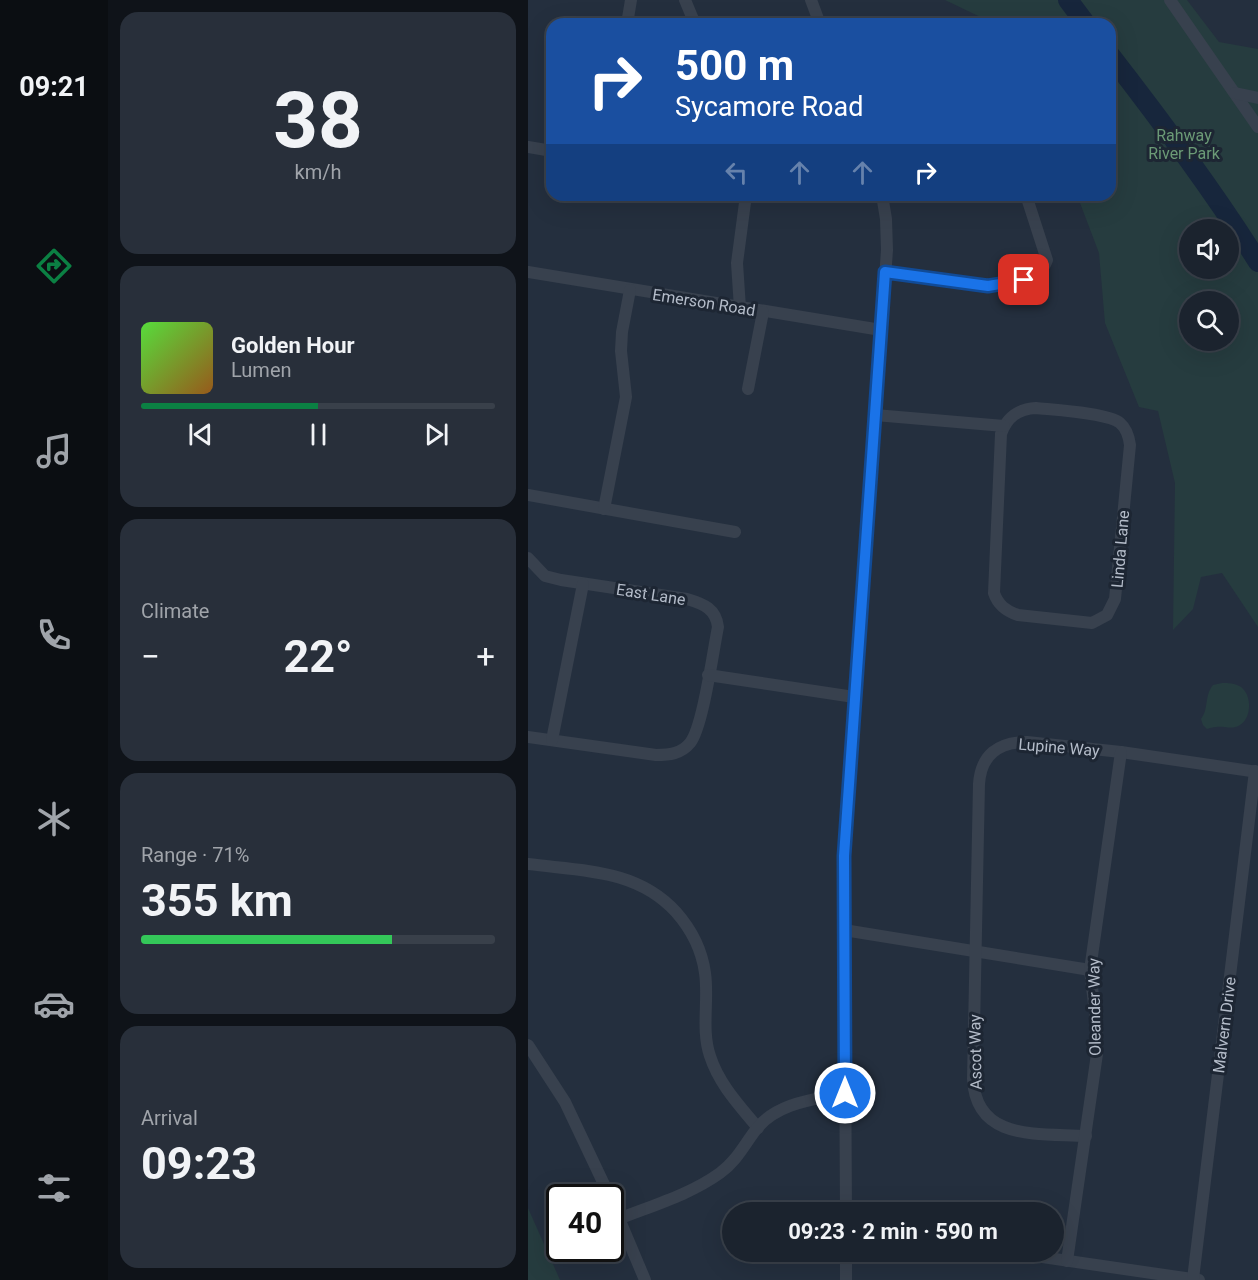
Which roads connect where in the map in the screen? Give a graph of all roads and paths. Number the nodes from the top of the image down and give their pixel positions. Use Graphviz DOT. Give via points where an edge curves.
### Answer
graph roads {
  1 [pos="631,0"];
  2 [pos="685,0"];
  3 [pos="811,0"];
  4 [pos="1170,0"];
  5 [pos="628,18"];
  6 [pos="692,18"];
  7 [pos="818,18"];
  8 [pos="1235,93"];
  9 [pos="1258,98"];
  10 [pos="1258,127"];
  11 [pos="528,147"];
  12 [pos="546,150"];
  13 [pos="745,201"];
  14 [pos="883,201"];
  15 [pos="1028,201"];
  16 [pos="528,272"];
  17 [pos="885,272"];
  18 [pos="630,290"];
  19 [pos="740,308"];
  20 [pos="763,312"];
  21 [pos="881,330"];
  22 [pos="748,389"];
  23 [pos="875,415"];
  24 [pos="1004,426"];
  25 [pos="528,495"];
  26 [pos="604,509"];
  27 [pos="735,532"];
  28 [pos="528,558"];
  29 [pos="583,584"];
  30 [pos="708,675"];
  31 [pos="855,697"];
  32 [pos="528,737"];
  33 [pos="552,740"];
  34 [pos="1121,752"];
  35 [pos="1256,772"];
  36 [pos="528,864"];
  37 [pos="844,930"];
  38 [pos="976,951"];
  39 [pos="1090,970"];
  40 [pos="528,1045"];
  41 [pos="845,1093"];
  42 [pos="758,1128"];
  43 [pos="1086,1136"];
  44 [pos="604,1184"];
  45 [pos="846,1202"];
  46 [pos="624,1217"];
  47 [pos="624,1226"];
  48 [pos="1064,1261"];
  49 [pos="1067,1261"];
  50 [pos="846,1262"];
  51 [pos="1146,1276"];
  52 [pos="645,1280"];
  53 [pos="846,1280"];
  54 [pos="1197,1280"];
  1 -- 5 [label="street"];
  2 -- 6 [label="street"];
  3 -- 7 [label="street"];
  4 -- 8 [label="street"];
  8 -- 9 [label="street"];
  8 -- 10 [label="street"];
  11 -- 12 [label="street"];
  13 -- 19 [label="street" via="737,264"];
  14 -- 17 [label="street"];
  15 -- 17 [label="street" via="1047,260 1036,276 988,286"];
  16 -- 18 [label="street, Emerson Road"];
  17 -- 21 [label="street"];
  18 -- 19 [label="street, Emerson Road"];
  18 -- 26 [label="street" via="621,351 626,397"];
  19 -- 20 [label="street, Emerson Road"];
  20 -- 21 [label="street, Emerson Road"];
  20 -- 22 [label="street"];
  21 -- 23 [label="street"];
  23 -- 24 [label="street"];
  23 -- 31 [label="street"];
  24 -- 24 [label="street, Linda Lane" via="993,586 996,598 1009,612 1018,615 1086,623 1100,620 1115,600 1130,445 1125,429 1112,418 1036,408 1017,413"];
  25 -- 26 [label="street"];
  26 -- 27 [label="street"];
  28 -- 29 [label="street, East Lane" via="545,576"];
  29 -- 30 [label="street, East Lane" via="704,604 718,627"];
  29 -- 33 [label="street"];
  30 -- 31 [label="street"];
  30 -- 33 [label="street, East Lane" via="699,724 691,741 678,752 656,755"];
  31 -- 37 [label="street" via="844,856"];
  32 -- 33 [label="street, East Lane"];
  34 -- 35 [label="street, Lupine Way"];
  34 -- 38 [label="street, Lupine Way" via="1014,742 998,748 986,760 979,784"];
  34 -- 39 [label="street, Oleander Way"];
  35 -- 54 [label="street, Malvern Drive"];
  36 -- 42 [label="street" via="625,878 659,894 683,920 705,972 709,1053 726,1089"];
  37 -- 38 [label="street"];
  37 -- 41 [label="street"];
  38 -- 39 [label="street"];
  38 -- 43 [label="street, Ascot Way" via="973,1090 981,1110 1004,1129"];
  39 -- 43 [label="street, Oleander Way" via="1097,1054"];
  40 -- 44 [label="street" via="565,1102"];
  41 -- 42 [label="street" via="776,1111"];
  41 -- 45 [label="street"];
  42 -- 46 [label="street" via="730,1166 718,1175"];
  43 -- 49 [label="street, Oleander Way"];
  47 -- 52 [label="street"];
  48 -- 49 [label="street"];
  49 -- 51 [label="street"];
  50 -- 53 [label="street"];
  51 -- 54 [label="street"];
}
